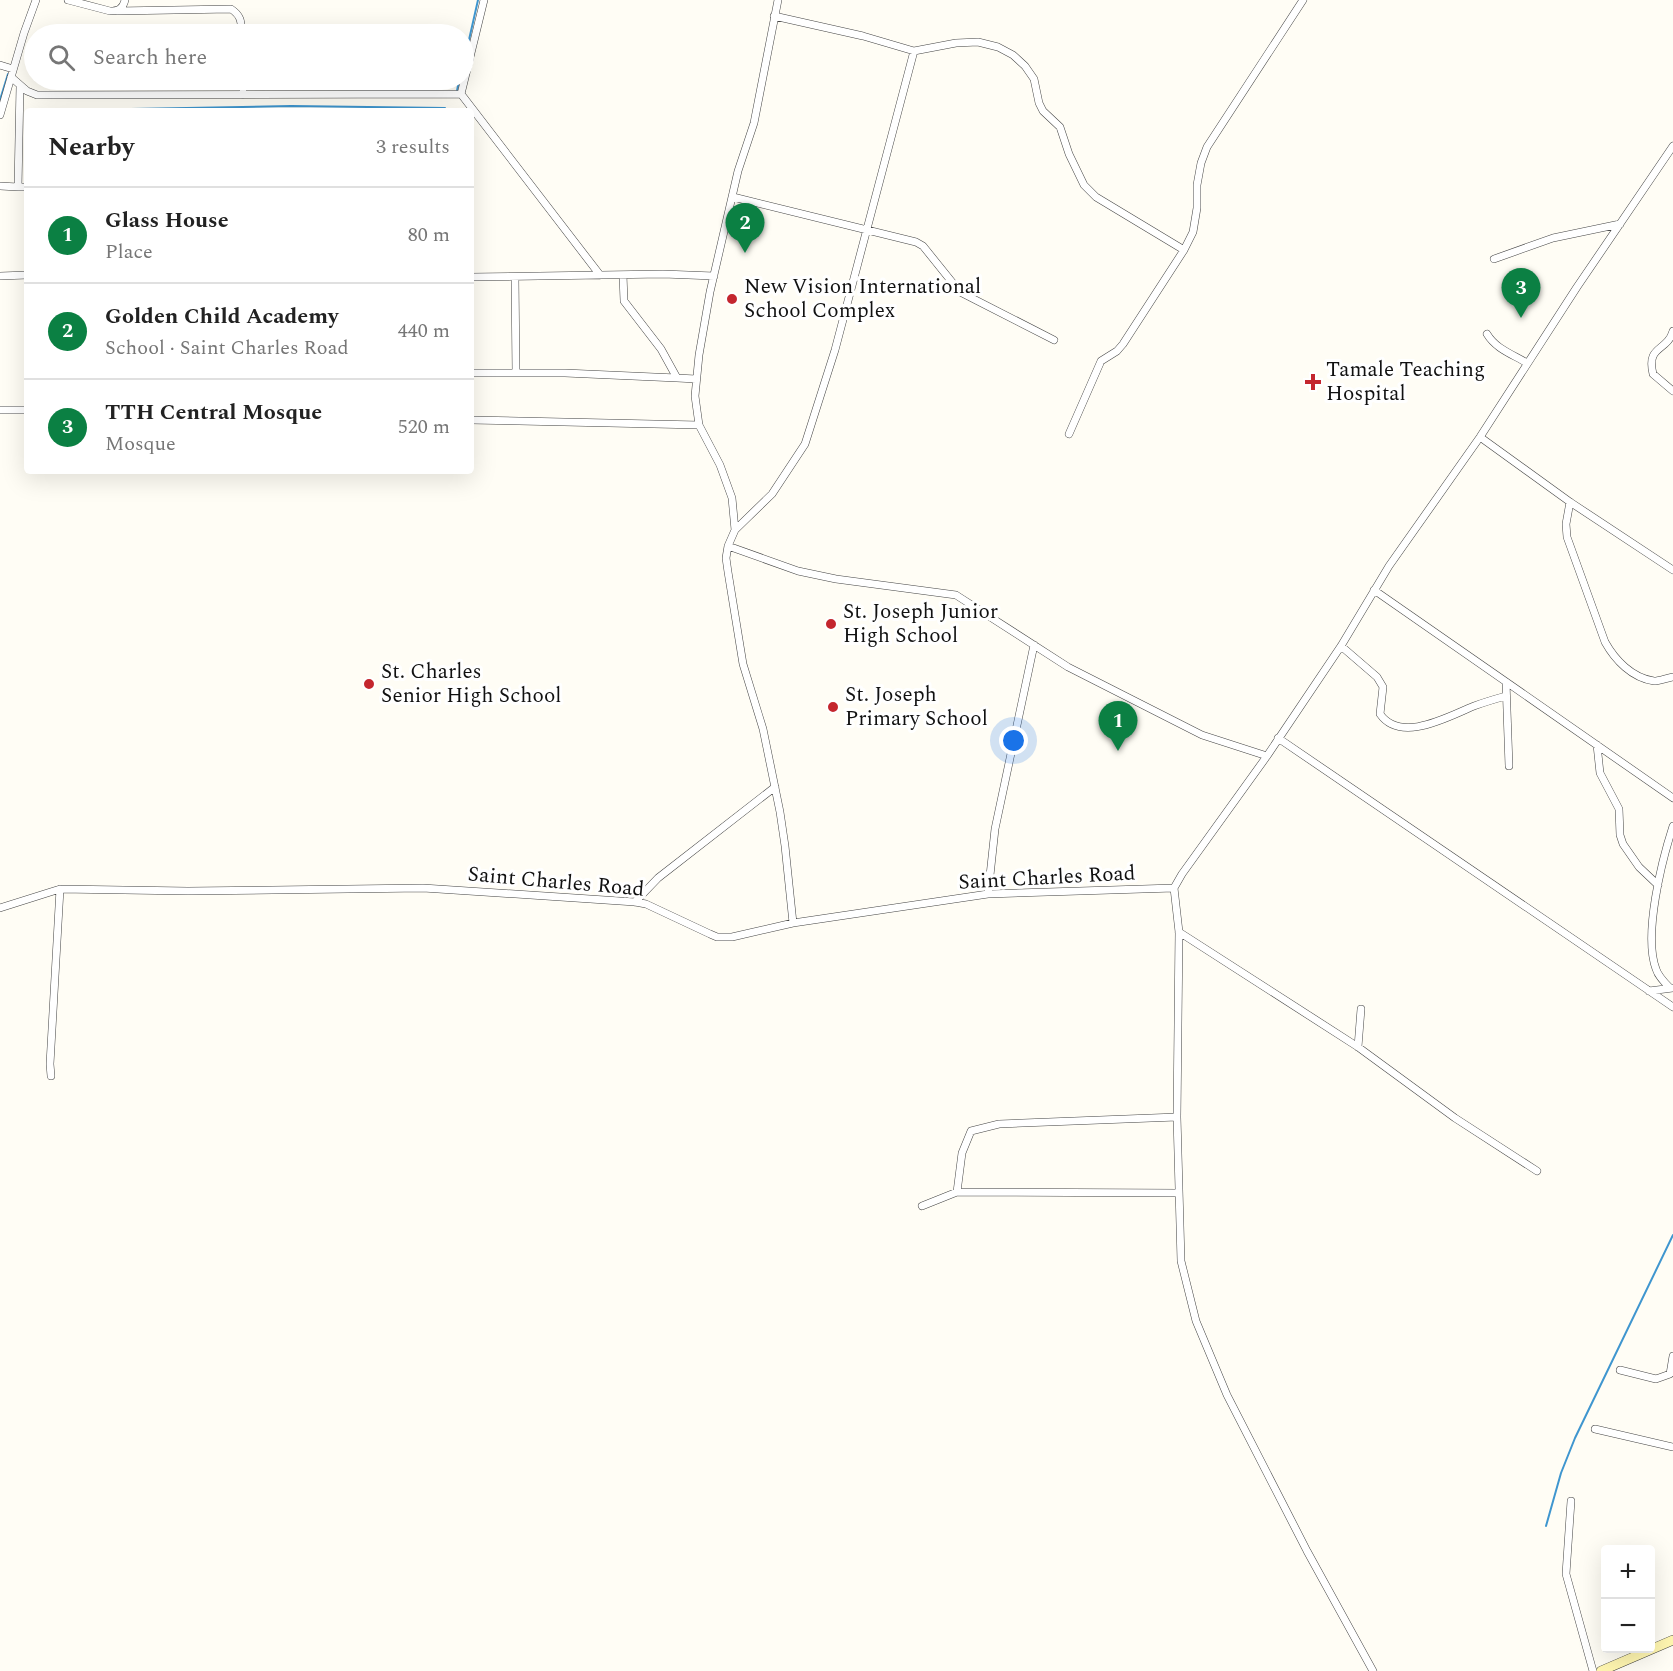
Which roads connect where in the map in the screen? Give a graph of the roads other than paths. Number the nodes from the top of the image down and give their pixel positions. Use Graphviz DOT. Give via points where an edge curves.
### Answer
graph roads {
  1 [pos="36,0"];
  2 [pos="68,0"];
  3 [pos="125,0"];
  4 [pos="197,0"];
  5 [pos="484,0"];
  6 [pos="778,0"];
  7 [pos="1303,0"];
  8 [pos="195,10"];
  9 [pos="117,11"];
  10 [pos="774,16"];
  11 [pos="28,24"];
  12 [pos="241,24"];
  13 [pos="24,36"];
  14 [pos="474,41"];
  15 [pos="914,51"];
  16 [pos="0,65"];
  17 [pos="13,69"];
  18 [pos="11,77"];
  19 [pos="20,86"];
  20 [pos="24,88"];
  21 [pos="28,90"];
  22 [pos="243,90"];
  23 [pos="462,90"];
  24 [pos="461,94"];
  25 [pos="243,95"];
  26 [pos="472,108"];
  27 [pos="474,111"];
  28 [pos="0,113"];
  29 [pos="1673,146"];
  30 [pos="0,186"];
  31 [pos="18,187"];
  32 [pos="24,187"];
  33 [pos="733,196"];
  34 [pos="1620,224"];
  35 [pos="868,230"];
  36 [pos="1184,250"];
  37 [pos="1494,259"];
  38 [pos="24,275"];
  39 [pos="600,275"];
  40 [pos="623,275"];
  41 [pos="0,276"];
  42 [pos="714,276"];
  43 [pos="474,277"];
  44 [pos="515,277"];
  45 [pos="1673,331"];
  46 [pos="1487,334"];
  47 [pos="1054,340"];
  48 [pos="1527,363"];
  49 [pos="474,373"];
  50 [pos="516,373"];
  51 [pos="677,378"];
  52 [pos="696,379"];
  53 [pos="1673,392"];
  54 [pos="0,410"];
  55 [pos="24,410"];
  56 [pos="474,420"];
  57 [pos="699,425"];
  58 [pos="1070,434"];
  59 [pos="1480,437"];
  60 [pos="1570,502"];
  61 [pos="735,530"];
  62 [pos="728,546"];
  63 [pos="1673,570"];
  64 [pos="1374,590"];
  65 [pos="1034,645"];
  66 [pos="1341,646"];
  67 [pos="1673,677"];
  68 [pos="1506,682"];
  69 [pos="1506,696"];
  70 [pos="1278,738"];
  71 [pos="1597,745"];
  72 [pos="1267,756"];
  73 [pos="1509,766"];
  74 [pos="774,787"];
  75 [pos="1673,798"];
  76 [pos="1673,826"];
  77 [pos="1658,885"];
  78 [pos="1174,888"];
  79 [pos="60,889"];
  80 [pos="988,894"];
  81 [pos="635,902"];
  82 [pos="0,908"];
  83 [pos="794,923"];
  84 [pos="1179,932"];
  85 [pos="1671,988"];
  86 [pos="1649,991"];
  87 [pos="1673,1007"];
  88 [pos="1361,1009"];
  89 [pos="1358,1047"];
  90 [pos="51,1076"];
  91 [pos="1177,1117"];
  92 [pos="1537,1171"];
  93 [pos="957,1192"];
  94 [pos="1179,1193"];
  95 [pos="922,1206"];
  96 [pos="1673,1356"];
  97 [pos="1620,1370"];
  98 [pos="1595,1429"];
  99 [pos="1673,1447"];
  100 [pos="1570,1501"];
  101 [pos="1673,1640"];
  102 [pos="1373,1671"];
  103 [pos="1593,1671"];
  104 [pos="1601,1671"];
  1 -- 11 [label="street"];
  2 -- 9 [label="street"];
  3 -- 9 [label="street"];
  4 -- 8 [label="street"];
  5 -- 14 [label="street"];
  6 -- 10 [label="street"];
  7 -- 36 [label="street" via="1207,147 1197,185 1193,232"];
  8 -- 9 [label="street"];
  8 -- 12 [label="street" via="231,9 238,13"];
  10 -- 15 [label="street"];
  10 -- 33 [label="street" via="754,123"];
  13 -- 17 [label="street"];
  15 -- 35 [label="street"];
  15 -- 36 [label="street" via="978,42 1013,55 1034,79 1039,103 1059,127 1084,185 1096,197"];
  16 -- 17 [label="street"];
  17 -- 18 [label="street"];
  18 -- 19 [label="street"];
  18 -- 28 [label="street"];
  19 -- 20 [label="street"];
  19 -- 31 [label="street"];
  21 -- 25 [label="street" via="37,94"];
  22 -- 25 [label="street"];
  23 -- 24 [label="street"];
  24 -- 25 [label="street"];
  24 -- 26 [label="street"];
  27 -- 39 [label="street"];
  29 -- 34 [label="street"];
  30 -- 31 [label="street"];
  31 -- 32 [label="street"];
  33 -- 35 [label="street"];
  33 -- 42 [label="street"];
  34 -- 37 [label="street" via="1553,238"];
  34 -- 48 [label="street"];
  35 -- 47 [label="street" via="923,246 960,292"];
  35 -- 61 [label="street" via="805,444 772,494"];
  36 -- 58 [label="street" via="1117,351 1101,361"];
  38 -- 41 [label="street"];
  39 -- 40 [label="street"];
  39 -- 44 [label="street"];
  40 -- 42 [label="street"];
  40 -- 51 [label="street" via="624,301 662,349"];
  42 -- 52 [label="street"];
  43 -- 44 [label="street"];
  44 -- 50 [label="street"];
  45 -- 53 [label="street" via="1670,341 1654,352 1652,360 1653,375"];
  46 -- 48 [label="street" via="1492,343"];
  48 -- 59 [label="street"];
  49 -- 50 [label="street"];
  50 -- 51 [label="street"];
  51 -- 52 [label="street"];
  52 -- 57 [label="street" via="694,396"];
  54 -- 55 [label="street"];
  56 -- 57 [label="street"];
  57 -- 61 [label="street" via="727,480"];
  59 -- 60 [label="street"];
  59 -- 64 [label="street"];
  60 -- 63 [label="street"];
  60 -- 67 [label="street" via="1566,524 1571,549 1611,654 1637,675 1655,681"];
  61 -- 62 [label="street"];
  62 -- 65 [label="street" via="798,571 956,595"];
  62 -- 74 [label="street" via="726,558 743,664 763,729"];
  64 -- 66 [label="street"];
  64 -- 68 [label="street"];
  65 -- 72 [label="street" via="1068,667 1202,735"];
  65 -- 80 [label="street" via="995,829"];
  66 -- 69 [label="street" via="1377,677 1383,687 1380,714 1386,723 1395,726 1427,725"];
  66 -- 70 [label="street"];
  68 -- 69 [label="street"];
  68 -- 71 [label="street"];
  69 -- 73 [label="street"];
  70 -- 72 [label="street"];
  70 -- 86 [label="street"];
  71 -- 75 [label="street"];
  71 -- 77 [label="street" via="1600,773 1619,809 1623,844"];
  72 -- 78 [label="street"];
  74 -- 81 [label="street" via="658,878"];
  74 -- 83 [label="street"];
  76 -- 77 [label="street"];
  77 -- 85 [label="street" via="1653,957 1656,969"];
  78 -- 80 [label="street, Saint Charles Road"];
  78 -- 84 [label="street"];
  79 -- 81 [label="street, Saint Charles Road" via="423,888"];
  79 -- 82 [label="street, Saint Charles Road"];
  79 -- 90 [label="street"];
  80 -- 83 [label="street, Saint Charles Road"];
  81 -- 83 [label="street, Saint Charles Road" via="717,936 732,937"];
  84 -- 89 [label="street"];
  84 -- 91 [label="street"];
  85 -- 86 [label="street"];
  86 -- 87 [label="street"];
  88 -- 89 [label="street"];
  89 -- 92 [label="street" via="1455,1118"];
  91 -- 93 [label="street" via="999,1124 971,1131 962,1153"];
  91 -- 94 [label="street"];
  93 -- 94 [label="street"];
  93 -- 95 [label="street"];
  94 -- 102 [label="street" via="1181,1261 1196,1321 1212,1362"];
  96 -- 97 [label="street" via="1671,1374 1656,1379"];
  98 -- 99 [label="street"];
  100 -- 103 [label="street" via="1566,1574"];
  101 -- 104 [label="main road"];
}
